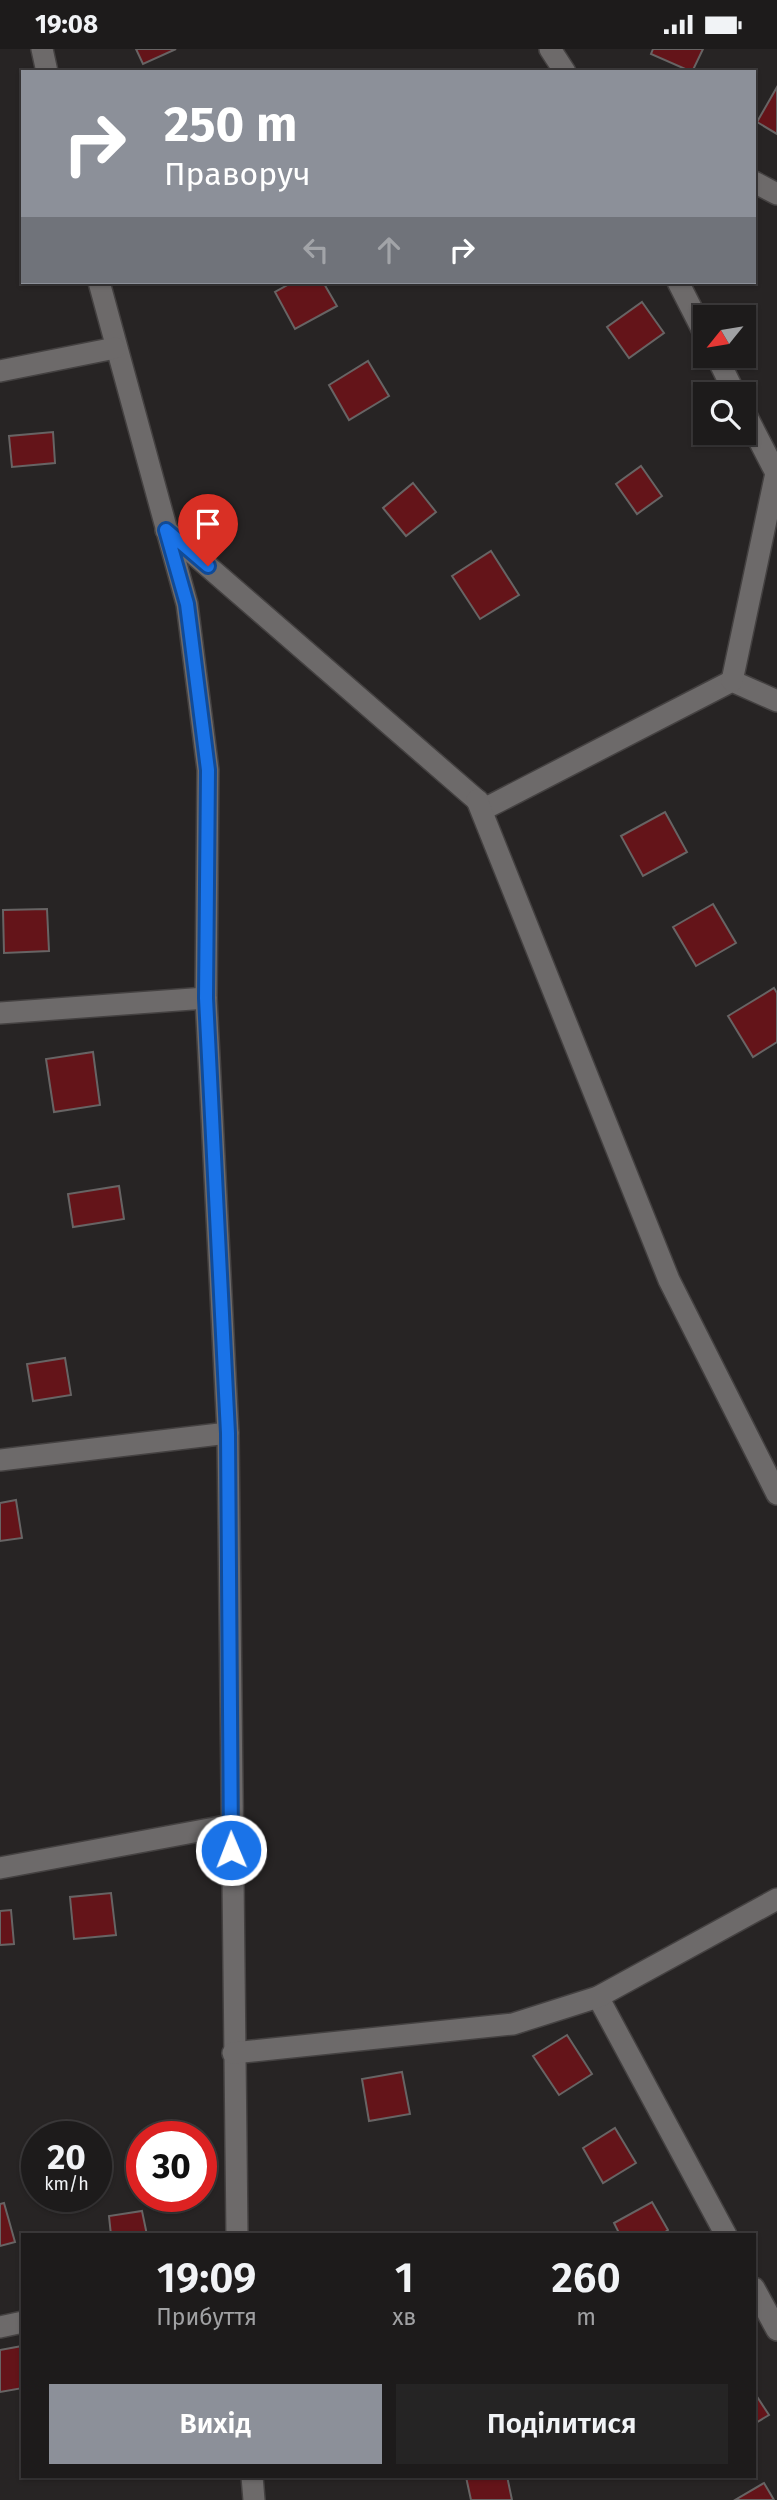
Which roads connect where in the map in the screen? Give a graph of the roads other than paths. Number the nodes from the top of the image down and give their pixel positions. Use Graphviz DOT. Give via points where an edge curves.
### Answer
graph roads {
  1 [pos="42,49"];
  2 [pos="550,49"];
  3 [pos="47,70"];
  4 [pos="564,70"];
  5 [pos="756,184"];
  6 [pos="777,194"];
  7 [pos="99,284"];
  8 [pos="679,284"];
  9 [pos="693,311"];
  10 [pos="115,348"];
  11 [pos="0,371"];
  12 [pos="756,434"];
  13 [pos="166,530"];
  14 [pos="732,681"];
  15 [pos="777,701"];
  16 [pos="477,800"];
  17 [pos="206,998"];
  18 [pos="0,1013"];
  19 [pos="228,1433"];
  20 [pos="0,1460"];
  21 [pos="777,1494"];
  22 [pos="231,1825"];
  23 [pos="0,1868"];
  24 [pos="777,1899"];
  25 [pos="598,1997"];
  26 [pos="233,2053"];
  27 [pos="237,2233"];
  28 [pos="725,2233"];
  29 [pos="756,2292"];
  30 [pos="21,2322"];
  31 [pos="0,2327"];
  32 [pos="777,2330"];
  33 [pos="252,2478"];
  34 [pos="254,2500"];
  1 -- 3 [label="street"];
  2 -- 4 [label="street"];
  5 -- 6 [label="street"];
  7 -- 10 [label="street"];
  8 -- 9 [label="street"];
  10 -- 11 [label="street"];
  10 -- 13 [label="street"];
  12 -- 14 [label="street" via="776,473"];
  13 -- 16 [label="street"];
  13 -- 17 [label="street" via="187,604 208,770"];
  14 -- 15 [label="street"];
  14 -- 16 [label="street" via="486,808"];
  16 -- 21 [label="street" via="669,1280"];
  17 -- 18 [label="street"];
  17 -- 19 [label="street"];
  19 -- 20 [label="street"];
  19 -- 22 [label="street"];
  22 -- 23 [label="street"];
  22 -- 26 [label="street"];
  24 -- 25 [label="street"];
  25 -- 26 [label="street" via="513,2024"];
  25 -- 28 [label="street"];
  26 -- 27 [label="street"];
  29 -- 32 [label="street"];
  30 -- 31 [label="street"];
  33 -- 34 [label="street"];
}
